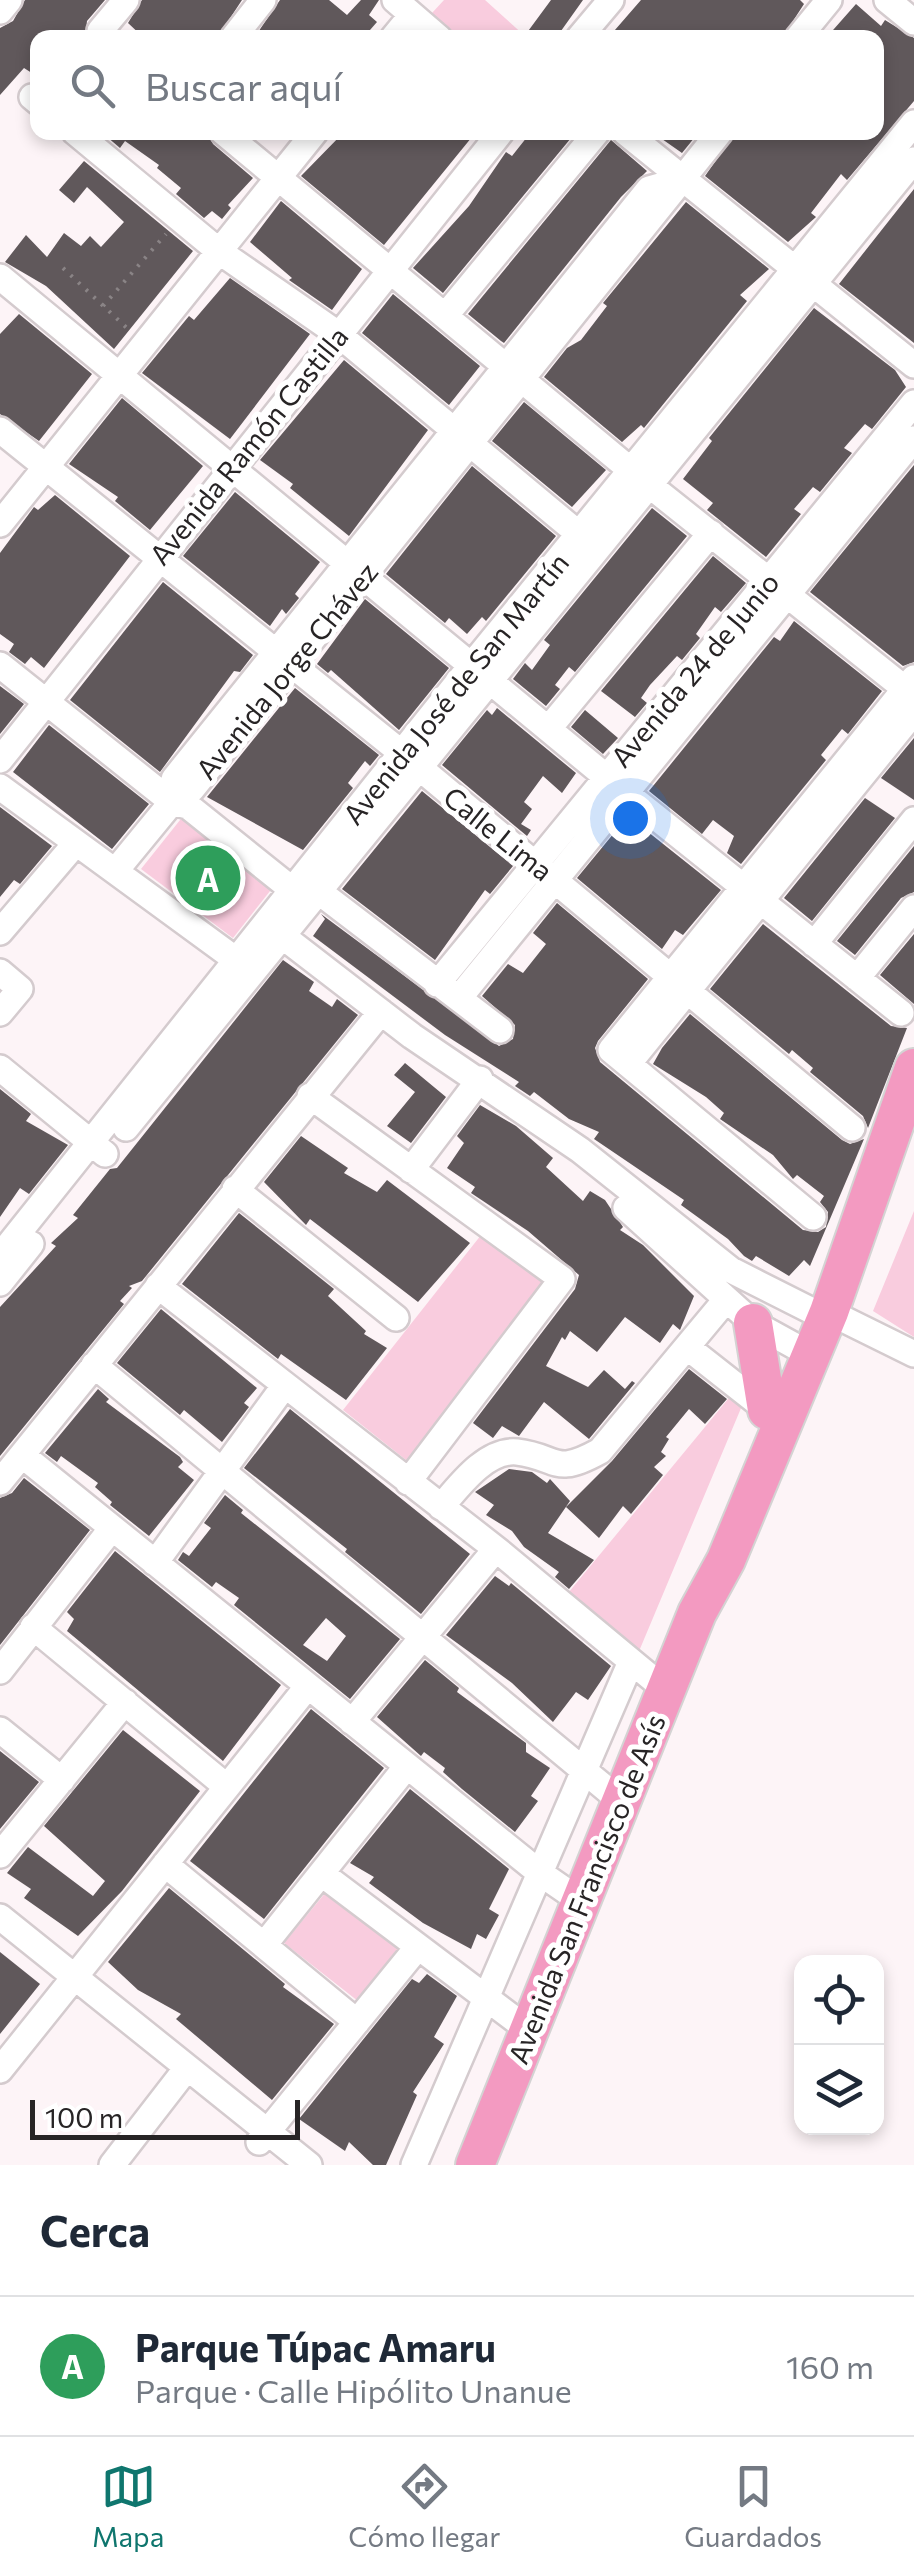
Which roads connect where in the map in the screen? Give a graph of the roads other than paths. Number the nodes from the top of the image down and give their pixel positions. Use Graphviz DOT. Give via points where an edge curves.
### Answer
graph roads {
  1 [pos="9,0"];
  2 [pos="126,0"];
  3 [pos="263,0"];
  4 [pos="611,0"];
  5 [pos="828,0"];
  6 [pos="887,0"];
  7 [pos="404,7"];
  8 [pos="0,11"];
  9 [pos="914,22"];
  10 [pos="107,30"];
  11 [pos="239,30"];
  12 [pos="430,30"];
  13 [pos="586,30"];
  14 [pos="804,30"];
  15 [pos="914,123"];
  16 [pos="86,140"];
  17 [pos="232,140"];
  18 [pos="308,140"];
  19 [pos="495,140"];
  20 [pos="590,140"];
  21 [pos="634,140"];
  22 [pos="714,140"];
  23 [pos="908,159"];
  24 [pos="278,177"];
  25 [pos="682,180"];
  26 [pos="220,252"];
  27 [pos="390,270"];
  28 [pos="803,277"];
  29 [pos="0,278"];
  30 [pos="445,316"];
  31 [pos="338,334"];
  32 [pos="914,365"];
  33 [pos="514,374"];
  34 [pos="118,376"];
  35 [pos="914,402"];
  36 [pos="0,430"];
  37 [pos="462,438"];
  38 [pos="914,439"];
  39 [pos="45,467"];
  40 [pos="232,468"];
  41 [pos="640,477"];
  42 [pos="0,524"];
  43 [pos="712,533"];
  44 [pos="588,541"];
  45 [pos="160,558"];
  46 [pos="355,570"];
  47 [pos="780,588"];
  48 [pos="284,658"];
  49 [pos="0,665"];
  50 [pos="480,672"];
  51 [pos="912,694"];
  52 [pos="44,701"];
  53 [pos="549,728"];
  54 [pos="0,760"];
  55 [pos="410,761"];
  56 [pos="607,775"];
  57 [pos="0,787"];
  58 [pos="626,794"];
  59 [pos="172,802"];
  60 [pos="914,820"];
  61 [pos="76,843"];
  62 [pos="117,869"];
  63 [pos="545,873"];
  64 [pos="307,894"];
  65 [pos="753,894"];
  66 [pos="914,908"];
  67 [pos="0,932"];
  68 [pos="280,935"];
  69 [pos="814,944"];
  70 [pos="245,966"];
  71 [pos="857,978"];
  72 [pos="10,981"];
  73 [pos="678,983"];
  74 [pos="448,991"];
  75 [pos="381,1012"];
  76 [pos="0,1013"];
  77 [pos="901,1013"];
  78 [pos="500,1030"];
  79 [pos="914,1066"];
  80 [pos="0,1068"];
  81 [pos="477,1084"];
  82 [pos="310,1096"];
  83 [pos="852,1128"];
  84 [pos="98,1148"];
  85 [pos="411,1170"];
  86 [pos="235,1189"];
  87 [pos="812,1217"];
  88 [pos="0,1256"];
  89 [pos="0,1283"];
  90 [pos="158,1286"];
  91 [pos="732,1296"];
  92 [pos="821,1313"];
  93 [pos="396,1318"];
  94 [pos="687,1347"];
  95 [pos="802,1351"];
  96 [pos="914,1354"];
  97 [pos="94,1364"];
  98 [pos="285,1385"];
  99 [pos="767,1410"];
  100 [pos="22,1455"];
  101 [pos="222,1472"];
  102 [pos="0,1482"];
  103 [pos="408,1482"];
  104 [pos="441,1507"];
  105 [pos="112,1528"];
  106 [pos="496,1550"];
  107 [pos="155,1563"];
  108 [pos="697,1613"];
  109 [pos="34,1627"];
  110 [pos="421,1639"];
  111 [pos="630,1664"];
  112 [pos="0,1671"];
  113 [pos="308,1686"];
  114 [pos="666,1690"];
  115 [pos="125,1702"];
  116 [pos="352,1722"];
  117 [pos="0,1730"];
  118 [pos="407,1766"];
  119 [pos="583,1774"];
  120 [pos="62,1780"];
  121 [pos="227,1786"];
  122 [pos="622,1802"];
  123 [pos="0,1855"];
  124 [pos="165,1864"];
  125 [pos="540,1873"];
  126 [pos="322,1874"];
  127 [pos="582,1902"];
  128 [pos="0,1917"];
  129 [pos="0,1938"];
  130 [pos="264,1945"];
  131 [pos="417,1948"];
  132 [pos="69,1984"];
  133 [pos="485,2000"];
  134 [pos="357,2022"];
  135 [pos="530,2032"];
  136 [pos="0,2070"];
  137 [pos="182,2074"];
  138 [pos="262,2138"];
  139 [pos="112,2165"];
  140 [pos="282,2165"];
  141 [pos="309,2165"];
  142 [pos="414,2165"];
  143 [pos="476,2165"];
  1 -- 8 [label="street"];
  2 -- 10 [label="street"];
  3 -- 11 [label="street"];
  4 -- 13 [label="street"];
  5 -- 14 [label="street"];
  6 -- 9 [label="street"];
  7 -- 12 [label="street"];
  15 -- 23 [label="street, Avenida José de San Martín"];
  16 -- 26 [label="street"];
  17 -- 24 [label="street"];
  18 -- 24 [label="street"];
  19 -- 27 [label="street, Avenida Ramón Castilla"];
  20 -- 30 [label="street"];
  21 -- 25 [label="street"];
  22 -- 25 [label="street, Avenida Jorge Chávez"];
  23 -- 28 [label="street, Avenida José de San Martín"];
  24 -- 26 [label="street"];
  24 -- 27 [label="street"];
  25 -- 28 [label="street"];
  25 -- 33 [label="street, Avenida Jorge Chávez" via="650,190"];
  26 -- 31 [label="street"];
  26 -- 34 [label="street"];
  27 -- 30 [label="street"];
  27 -- 31 [label="street, Avenida Ramón Castilla"];
  28 -- 32 [label="street"];
  28 -- 41 [label="street, Avenida José de San Martín"];
  29 -- 34 [label="street"];
  30 -- 33 [label="street"];
  31 -- 37 [label="street"];
  31 -- 40 [label="street, Avenida Ramón Castilla"];
  33 -- 37 [label="street, Avenida Jorge Chávez"];
  33 -- 41 [label="street"];
  34 -- 39 [label="street"];
  34 -- 40 [label="street"];
  35 -- 47 [label="street, Avenida 24 de Junio"];
  36 -- 39 [label="street, Calle Lima"];
  37 -- 44 [label="street"];
  37 -- 46 [label="street, Avenida Jorge Chávez"];
  38 -- 47 [label="street, Avenida 24 de Junio"];
  39 -- 42 [label="street"];
  39 -- 45 [label="street, Calle Lima"];
  40 -- 45 [label="street, Avenida Ramón Castilla"];
  40 -- 46 [label="street"];
  41 -- 43 [label="street"];
  41 -- 44 [label="street, Avenida José de San Martín"];
  43 -- 47 [label="street"];
  43 -- 53 [label="street"];
  44 -- 50 [label="street, Avenida José de San Martín"];
  45 -- 48 [label="street, Calle Lima"];
  45 -- 52 [label="street, Avenida Ramón Castilla"];
  46 -- 48 [label="street, Avenida Jorge Chávez"];
  46 -- 50 [label="street"];
  47 -- 51 [label="street"];
  47 -- 56 [label="street, Avenida 24 de Junio"];
  47 -- 58 [label="street, Avenida 24 de Junio"];
  48 -- 55 [label="street, Calle Lima"];
  48 -- 59 [label="street, Avenida Jorge Chávez" via="174,779"];
  49 -- 52 [label="street"];
  50 -- 53 [label="street"];
  50 -- 55 [label="street, Avenida José de San Martín"];
  51 -- 65 [label="street"];
  52 -- 54 [label="street, Avenida Ramón Castilla"];
  52 -- 59 [label="street"];
  53 -- 56 [label="street"];
  55 -- 63 [label="street, Calle Lima"];
  55 -- 64 [label="street, Avenida José de San Martín"];
  56 -- 58 [label="street"];
  56 -- 63 [label="street, Avenida 24 de Junio"];
  57 -- 61 [label="street"];
  58 -- 63 [label="street, Avenida 24 de Junio"];
  58 -- 65 [label="street"];
  59 -- 62 [label="street, Avenida Jorge Chávez"];
  59 -- 64 [label="street" via="188,806"];
  60 -- 69 [label="street"];
  61 -- 62 [label="street"];
  61 -- 67 [label="street"];
  62 -- 70 [label="street"];
  63 -- 73 [label="street, Calle Lima"];
  63 -- 74 [label="street, Avenida 24 de Junio"];
  64 -- 68 [label="street, Avenida José de San Martín"];
  64 -- 70 [label="street, Avenida José de San Martín"];
  64 -- 74 [label="street"];
  65 -- 69 [label="street"];
  65 -- 73 [label="street"];
  66 -- 71 [label="street"];
  68 -- 70 [label="street, Avenida José de San Martín"];
  68 -- 75 [label="street"];
  69 -- 71 [label="street"];
  70 -- 84 [label="street, Avenida José de San Martín"];
  71 -- 77 [label="street"];
  72 -- 76 [label="street"];
  73 -- 83 [label="street, Calle Lima"];
  73 -- 87 [label="street" via="620,1057"];
  74 -- 78 [label="street"];
  75 -- 81 [label="street"];
  75 -- 82 [label="street"];
  79 -- 92 [label="highway, Avenida San Francisco de Asís"];
  80 -- 84 [label="street"];
  81 -- 85 [label="street"];
  81 -- 91 [label="street"];
  82 -- 85 [label="street"];
  82 -- 86 [label="street"];
  84 -- 88 [label="street, Avenida José de San Martín"];
  84 -- 89 [label="street, Avenida José de San Martín"];
  85 -- 103 [label="street" via="562,1280"];
  86 -- 90 [label="street"];
  86 -- 93 [label="street"];
  90 -- 97 [label="street"];
  90 -- 98 [label="street"];
  91 -- 92 [label="street"];
  91 -- 94 [label="street"];
  91 -- 95 [label="street"];
  91 -- 99 [label="highway"];
  92 -- 95 [label="highway, Avenida San Francisco de Asís"];
  92 -- 96 [label="street"];
  94 -- 99 [label="street"];
  94 -- 104 [label="street" via="600,1451 577,1464 554,1466 514,1452 493,1457"];
  95 -- 99 [label="highway, Avenida San Francisco de Asís"];
  95 -- 108 [label="highway, Avenida San Francisco de Asís" via="726,1560"];
  97 -- 100 [label="street"];
  97 -- 101 [label="street"];
  98 -- 101 [label="street"];
  98 -- 103 [label="street"];
  99 -- 108 [label="highway, Avenida San Francisco de Asís" via="709,1554"];
  100 -- 102 [label="street"];
  100 -- 105 [label="street"];
  101 -- 107 [label="street"];
  101 -- 110 [label="street"];
  103 -- 104 [label="street"];
  104 -- 106 [label="street"];
  105 -- 107 [label="street"];
  105 -- 109 [label="street"];
  106 -- 110 [label="street"];
  106 -- 111 [label="street"];
  107 -- 113 [label="street"];
  108 -- 114 [label="highway, Avenida San Francisco de Asís"];
  109 -- 112 [label="street"];
  109 -- 115 [label="street"];
  110 -- 116 [label="street"];
  110 -- 119 [label="street"];
  111 -- 114 [label="street"];
  111 -- 119 [label="street"];
  113 -- 116 [label="street"];
  113 -- 121 [label="street"];
  114 -- 122 [label="highway, Avenida San Francisco de Asís"];
  115 -- 120 [label="street"];
  115 -- 121 [label="street"];
  116 -- 118 [label="street"];
  117 -- 120 [label="street"];
  118 -- 125 [label="street"];
  118 -- 126 [label="street"];
  119 -- 122 [label="street"];
  119 -- 125 [label="street"];
  120 -- 123 [label="street"];
  121 -- 124 [label="street"];
  122 -- 127 [label="highway, Avenida San Francisco de Asís"];
  124 -- 130 [label="street"];
  124 -- 132 [label="street"];
  125 -- 127 [label="street"];
  125 -- 133 [label="street"];
  126 -- 130 [label="street"];
  126 -- 131 [label="street"];
  127 -- 135 [label="highway, Avenida San Francisco de Asís"];
  128 -- 132 [label="street"];
  129 -- 132 [label="street"];
  130 -- 134 [label="street"];
  131 -- 133 [label="street"];
  131 -- 134 [label="street"];
  132 -- 136 [label="street"];
  132 -- 137 [label="street"];
  133 -- 135 [label="street"];
  133 -- 142 [label="street"];
  134 -- 138 [label="street"];
  135 -- 143 [label="highway, Avenida San Francisco de Asís"];
  137 -- 138 [label="street"];
  137 -- 139 [label="street"];
  138 -- 140 [label="street"];
  138 -- 141 [label="street"];
}
